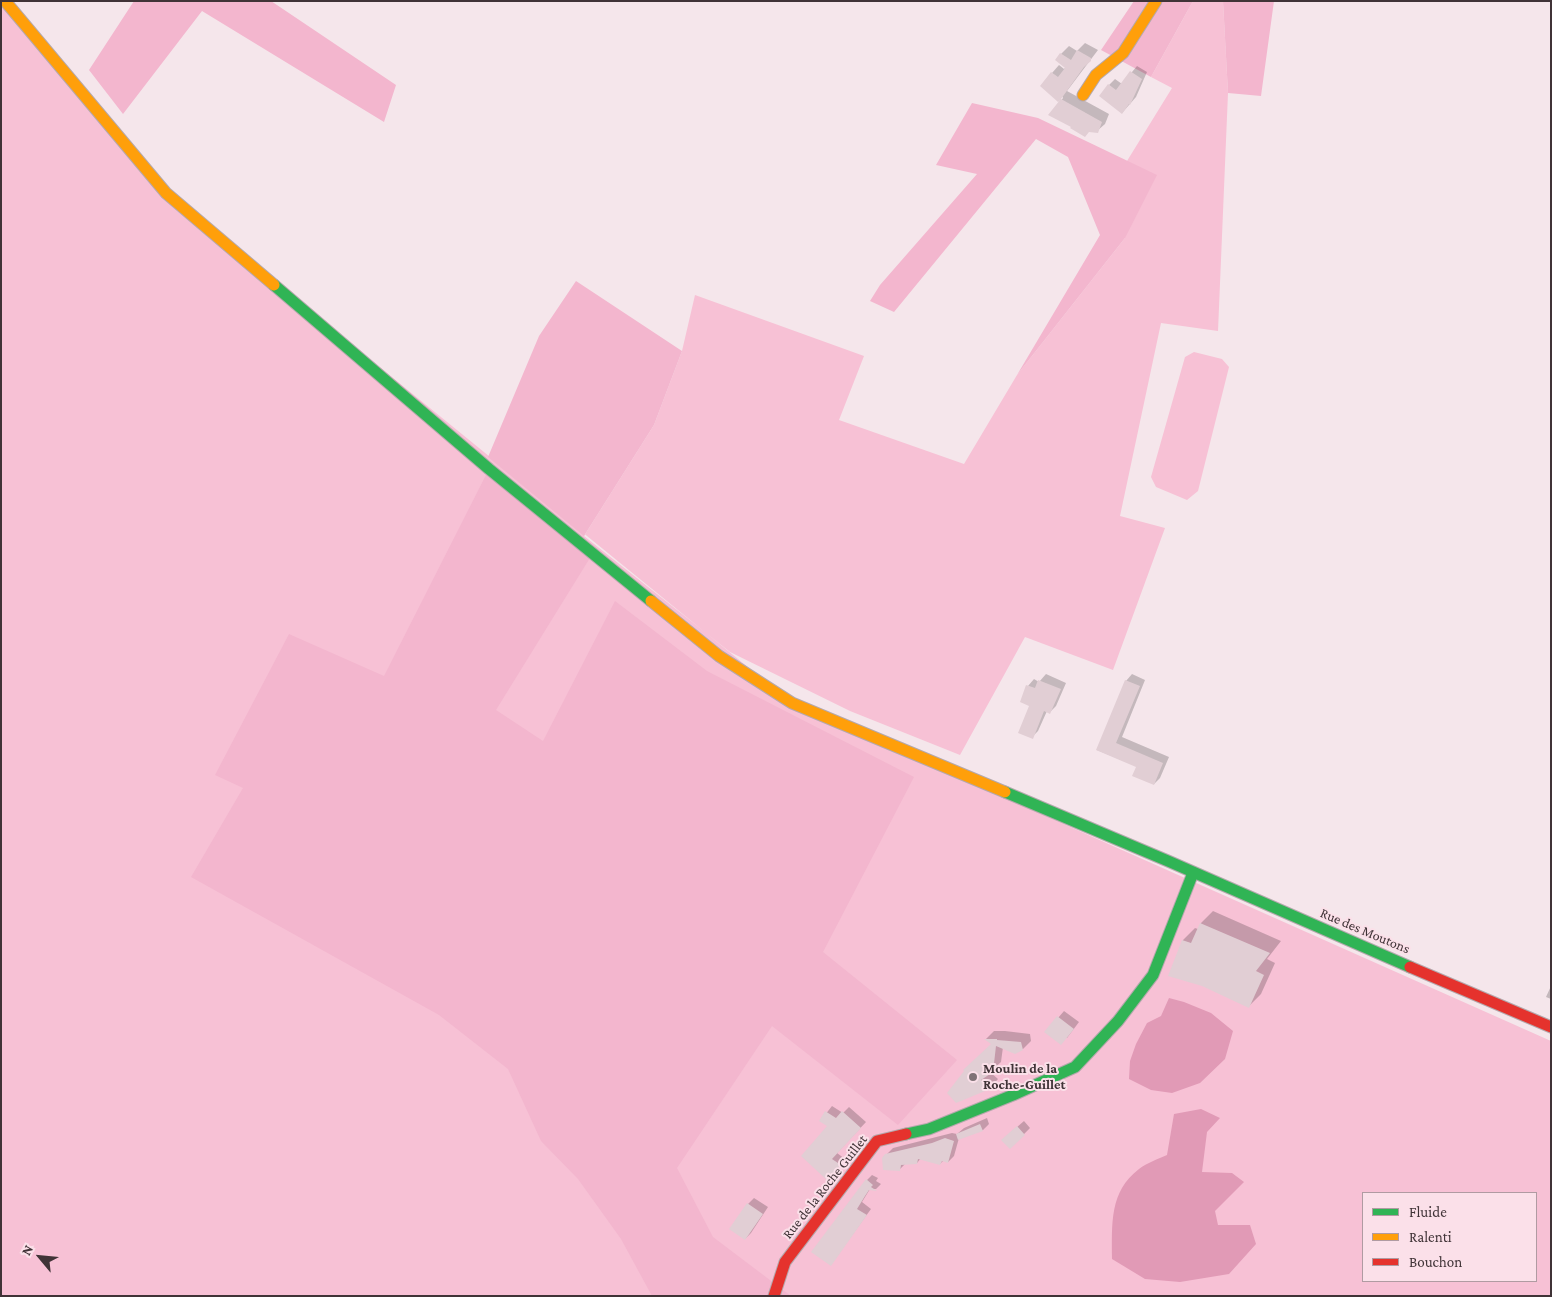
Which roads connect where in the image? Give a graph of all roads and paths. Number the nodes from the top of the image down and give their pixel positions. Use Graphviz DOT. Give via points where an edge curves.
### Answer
graph roads {
  1 [pos="6,1"];
  2 [pos="1156,1"];
  3 [pos="1083,95"];
  4 [pos="1193,873"];
  5 [pos="1551,1027"];
  6 [pos="774,1296"];
  1 -- 4 [label="street, Rue des Moutons" via="166,193 489,469 719,656 792,704"];
  2 -- 3 [label="street" via="1123,54 1096,75"];
  4 -- 5 [label="street, Rue des Moutons"];
  4 -- 6 [label="street, Rue de la Roche Guillet" via="1153,974 1118,1021 1075,1067 929,1129 877,1141 785,1262"];
}
